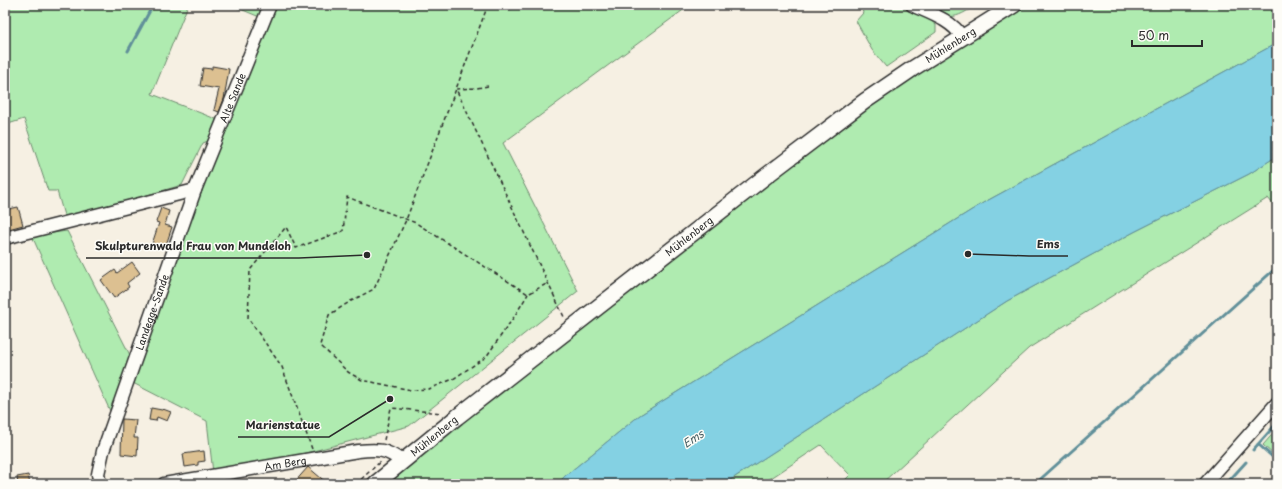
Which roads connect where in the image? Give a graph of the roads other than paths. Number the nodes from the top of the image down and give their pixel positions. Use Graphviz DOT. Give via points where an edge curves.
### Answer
graph roads {
  1 [pos="270,5"];
  2 [pos="912,5"];
  3 [pos="1014,5"];
  4 [pos="962,37"];
  5 [pos="195,190"];
  6 [pos="5,238"];
  7 [pos="1277,403"];
  8 [pos="397,457"];
  9 [pos="100,484"];
  10 [pos="164,484"];
  11 [pos="375,484"];
  12 [pos="1205,484"];
  1 -- 5 [label="street, Alte Sande"];
  2 -- 4 [label="street" via="948,23 959,31"];
  3 -- 4 [label="main road, Mühlenberg"];
  4 -- 8 [label="main road, Mühlenberg" via="866,101 457,417"];
  5 -- 6 [label="street"];
  5 -- 9 [label="street, Landegge-Sande" via="103,451 98,474"];
  7 -- 12 [label="street"];
  8 -- 10 [label="street, Am Berg" via="380,449 370,450"];
  8 -- 11 [label="main road, Mühlenberg"];
}
